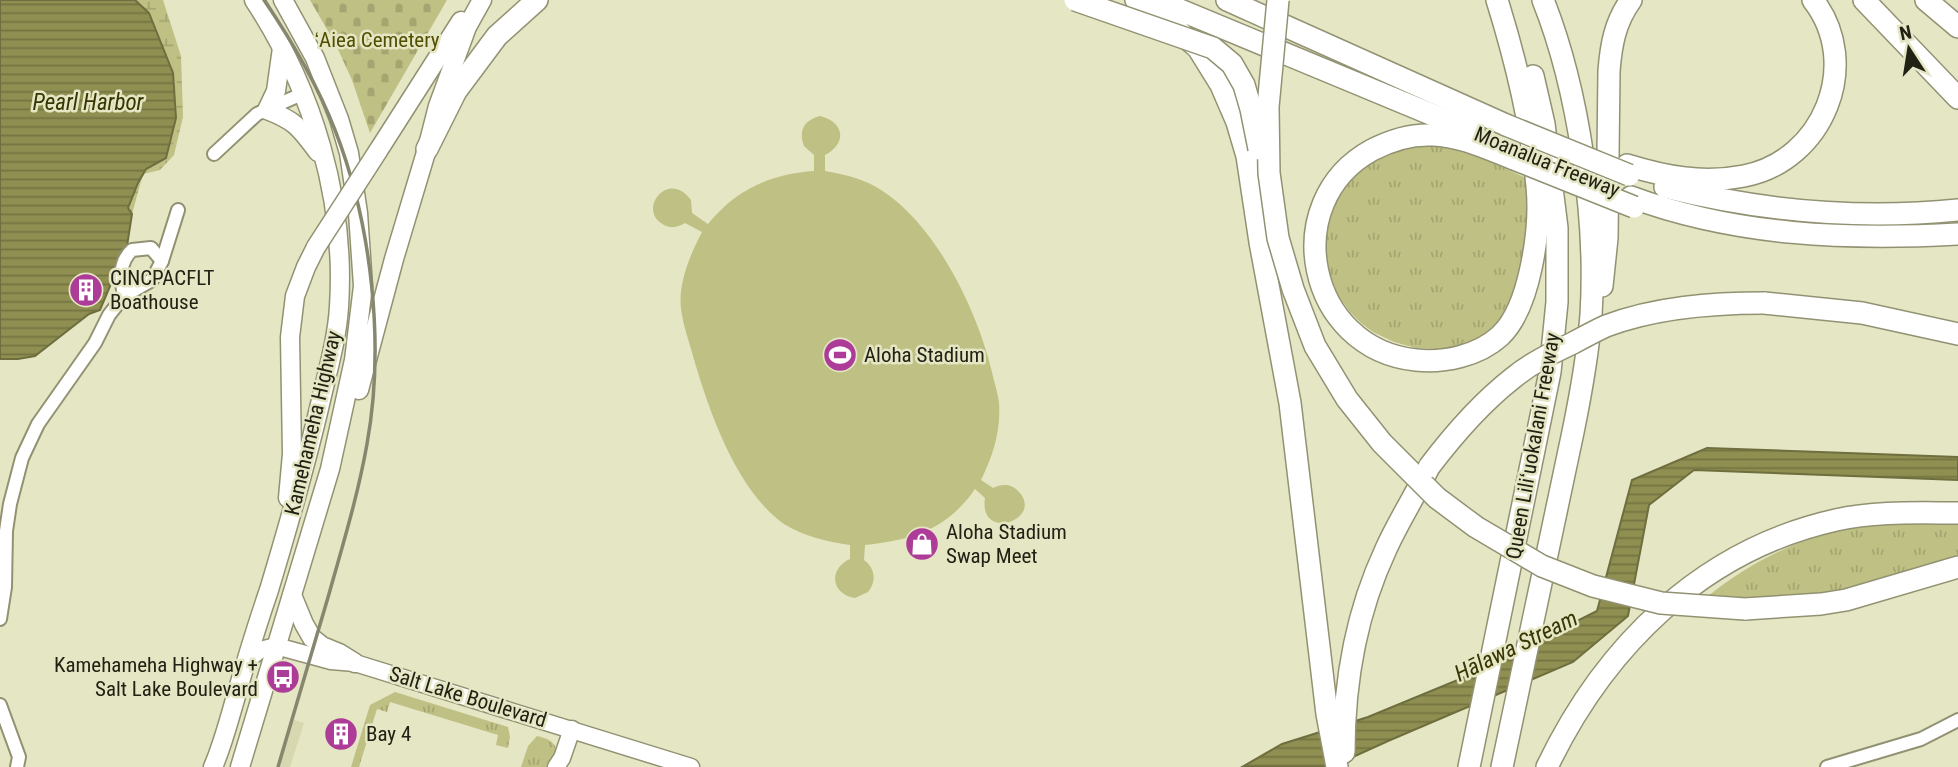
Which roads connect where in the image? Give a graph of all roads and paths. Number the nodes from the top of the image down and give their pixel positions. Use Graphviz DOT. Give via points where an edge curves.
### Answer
graph roads {
  1 [pos="254,0"];
  2 [pos="283,0"];
  3 [pos="474,0"];
  4 [pos="482,0"];
  5 [pos="537,0"];
  6 [pos="1075,0"];
  7 [pos="1136,0"];
  8 [pos="1157,0"];
  9 [pos="1227,0"];
  10 [pos="1278,0"];
  11 [pos="1497,0"];
  12 [pos="1508,0"];
  13 [pos="1543,0"];
  14 [pos="1631,0"];
  15 [pos="1812,0"];
  16 [pos="1864,0"];
  17 [pos="1926,0"];
  18 [pos="1946,0"];
  19 [pos="1958,9"];
  20 [pos="1958,27"];
  21 [pos="282,46"];
  22 [pos="304,93"];
  23 [pos="1958,99"];
  24 [pos="267,110"];
  25 [pos="340,118"];
  26 [pos="428,149"];
  27 [pos="214,154"];
  28 [pos="1513,154"];
  29 [pos="326,164"];
  30 [pos="1628,170"];
  31 [pos="178,210"];
  32 [pos="1958,210"];
  33 [pos="1958,234"];
  34 [pos="1278,238"];
  35 [pos="162,261"];
  36 [pos="124,296"];
  37 [pos="1958,334"];
  38 [pos="1581,391"];
  39 [pos="330,469"];
  40 [pos="1958,513"];
  41 [pos="285,539"];
  42 [pos="1958,566"];
  43 [pos="292,594"];
  44 [pos="0,619"];
  45 [pos="276,646"];
  46 [pos="246,661"];
  47 [pos="355,663"];
  48 [pos="0,705"];
  49 [pos="1336,710"];
  50 [pos="1958,720"];
  51 [pos="0,726"];
  52 [pos="572,729"];
  53 [pos="12,739"];
  54 [pos="216,763"];
  55 [pos="17,767"];
  56 [pos="240,767"];
  57 [pos="556,767"];
  58 [pos="691,767"];
  59 [pos="1336,767"];
  60 [pos="1345,767"];
  61 [pos="1469,767"];
  62 [pos="1502,767"];
  63 [pos="1546,767"];
  64 [pos="1827,767"];
  1 -- 21 [label="main road, Kamehameha Highway"];
  2 -- 25 [label="main road, Kamehameha Highway" via="315,58"];
  3 -- 41 [label="main road, bridge" via="316,247 295,296"];
  4 -- 26 [label="main road" via="449,71"];
  5 -- 26 [label="highway" via="497,36 456,90"];
  6 -- 34 [label="highway, bridge" via="1213,48 1232,64 1251,109"];
  7 -- 49 [label="highway" via="1198,48 1221,85 1247,156"];
  8 -- 28 [label="highway, Moanalua Freeway"];
  9 -- 30 [label="highway"];
  10 -- 34 [label="highway, bridge" via="1268,107 1269,173"];
  11 -- 28 [label="highway" via="1523,94 1538,188 1535,247 1528,282 1513,317 1502,334 1479,349 1427,361 1401,358 1353,333 1322,290 1315,264 1320,212 1348,168 1381,145 1419,135 1448,136"];
  12 -- 61 [label="highway, Queen Liliʻuokalani Freeway" via="1544,124 1557,228 1557,302 1550,372"];
  13 -- 38 [label="highway, Queen Liliʻuokalani Freeway" via="1571,94 1588,203 1591,306"];
  14 -- 38 [label="highway" via="1611,47 1605,264"];
  15 -- 30 [label="highway" via="1826,22 1835,72 1822,120 1796,150 1763,170 1723,179 1674,178"];
  16 -- 23 [label="highway"];
  17 -- 20 [label="highway"];
  18 -- 19 [label="highway"];
  21 -- 22 [label="main road, Kamehameha Highway"];
  21 -- 24 [label="main road" via="276,91"];
  22 -- 24 [label="street"];
  22 -- 25 [label="main road"];
  22 -- 29 [label="main road, Kamehameha Highway"];
  24 -- 27 [label="street"];
  24 -- 29 [label="main road" via="299,127"];
  25 -- 39 [label="main road, Kamehameha Highway" via="358,213 363,286 354,360"];
  26 -- 39 [label="main road" via="352,414"];
  28 -- 33 [label="highway, bridge" via="1654,212 1831,236"];
  29 -- 41 [label="main road, Kamehameha Highway" via="338,234 339,309 335,342"];
  30 -- 32 [label="highway, Moanalua Freeway" via="1696,194 1793,211"];
  31 -- 35 [label="street"];
  34 -- 42 [label="highway, bridge" via="1315,346 1347,399 1382,443 1437,498 1542,566 1593,586 1661,603 1745,609 1846,600"];
  35 -- 36 [label="street" via="152,280"];
  35 -- 36 [label="street" via="152,248 132,250 124,257"];
  36 -- 44 [label="street" via="38,424 22,457 7,522"];
  37 -- 49 [label="highway, bridge" via="1862,313 1719,303 1648,314 1605,327 1535,363 1479,408 1429,467 1374,578"];
  38 -- 62 [label="highway, Queen Liliʻuokalani Freeway"];
  39 -- 43 [label="main road, Kamehameha Highway"];
  40 -- 63 [label="highway" via="1870,515 1807,527 1712,572 1648,622 1604,671"];
  41 -- 46 [label="main road, Kamehameha Highway"];
  43 -- 45 [label="main road, Kamehameha Highway"];
  43 -- 47 [label="main road" via="314,640"];
  45 -- 46 [label="main road" via="260,650"];
  45 -- 47 [label="main road, Salt Lake Boulevard"];
  45 -- 56 [label="main road, Kamehameha Highway"];
  46 -- 54 [label="main road, Kamehameha Highway"];
  47 -- 52 [label="main road, Salt Lake Boulevard"];
  48 -- 53 [label="street"];
  49 -- 59 [label="highway"];
  49 -- 60 [label="highway" via="1344,730"];
  50 -- 64 [label="street" via="1921,739"];
  51 -- 53 [label="street"];
  52 -- 57 [label="main road"];
  52 -- 58 [label="main road, Salt Lake Boulevard"];
  53 -- 55 [label="street" via="19,757"];
}
